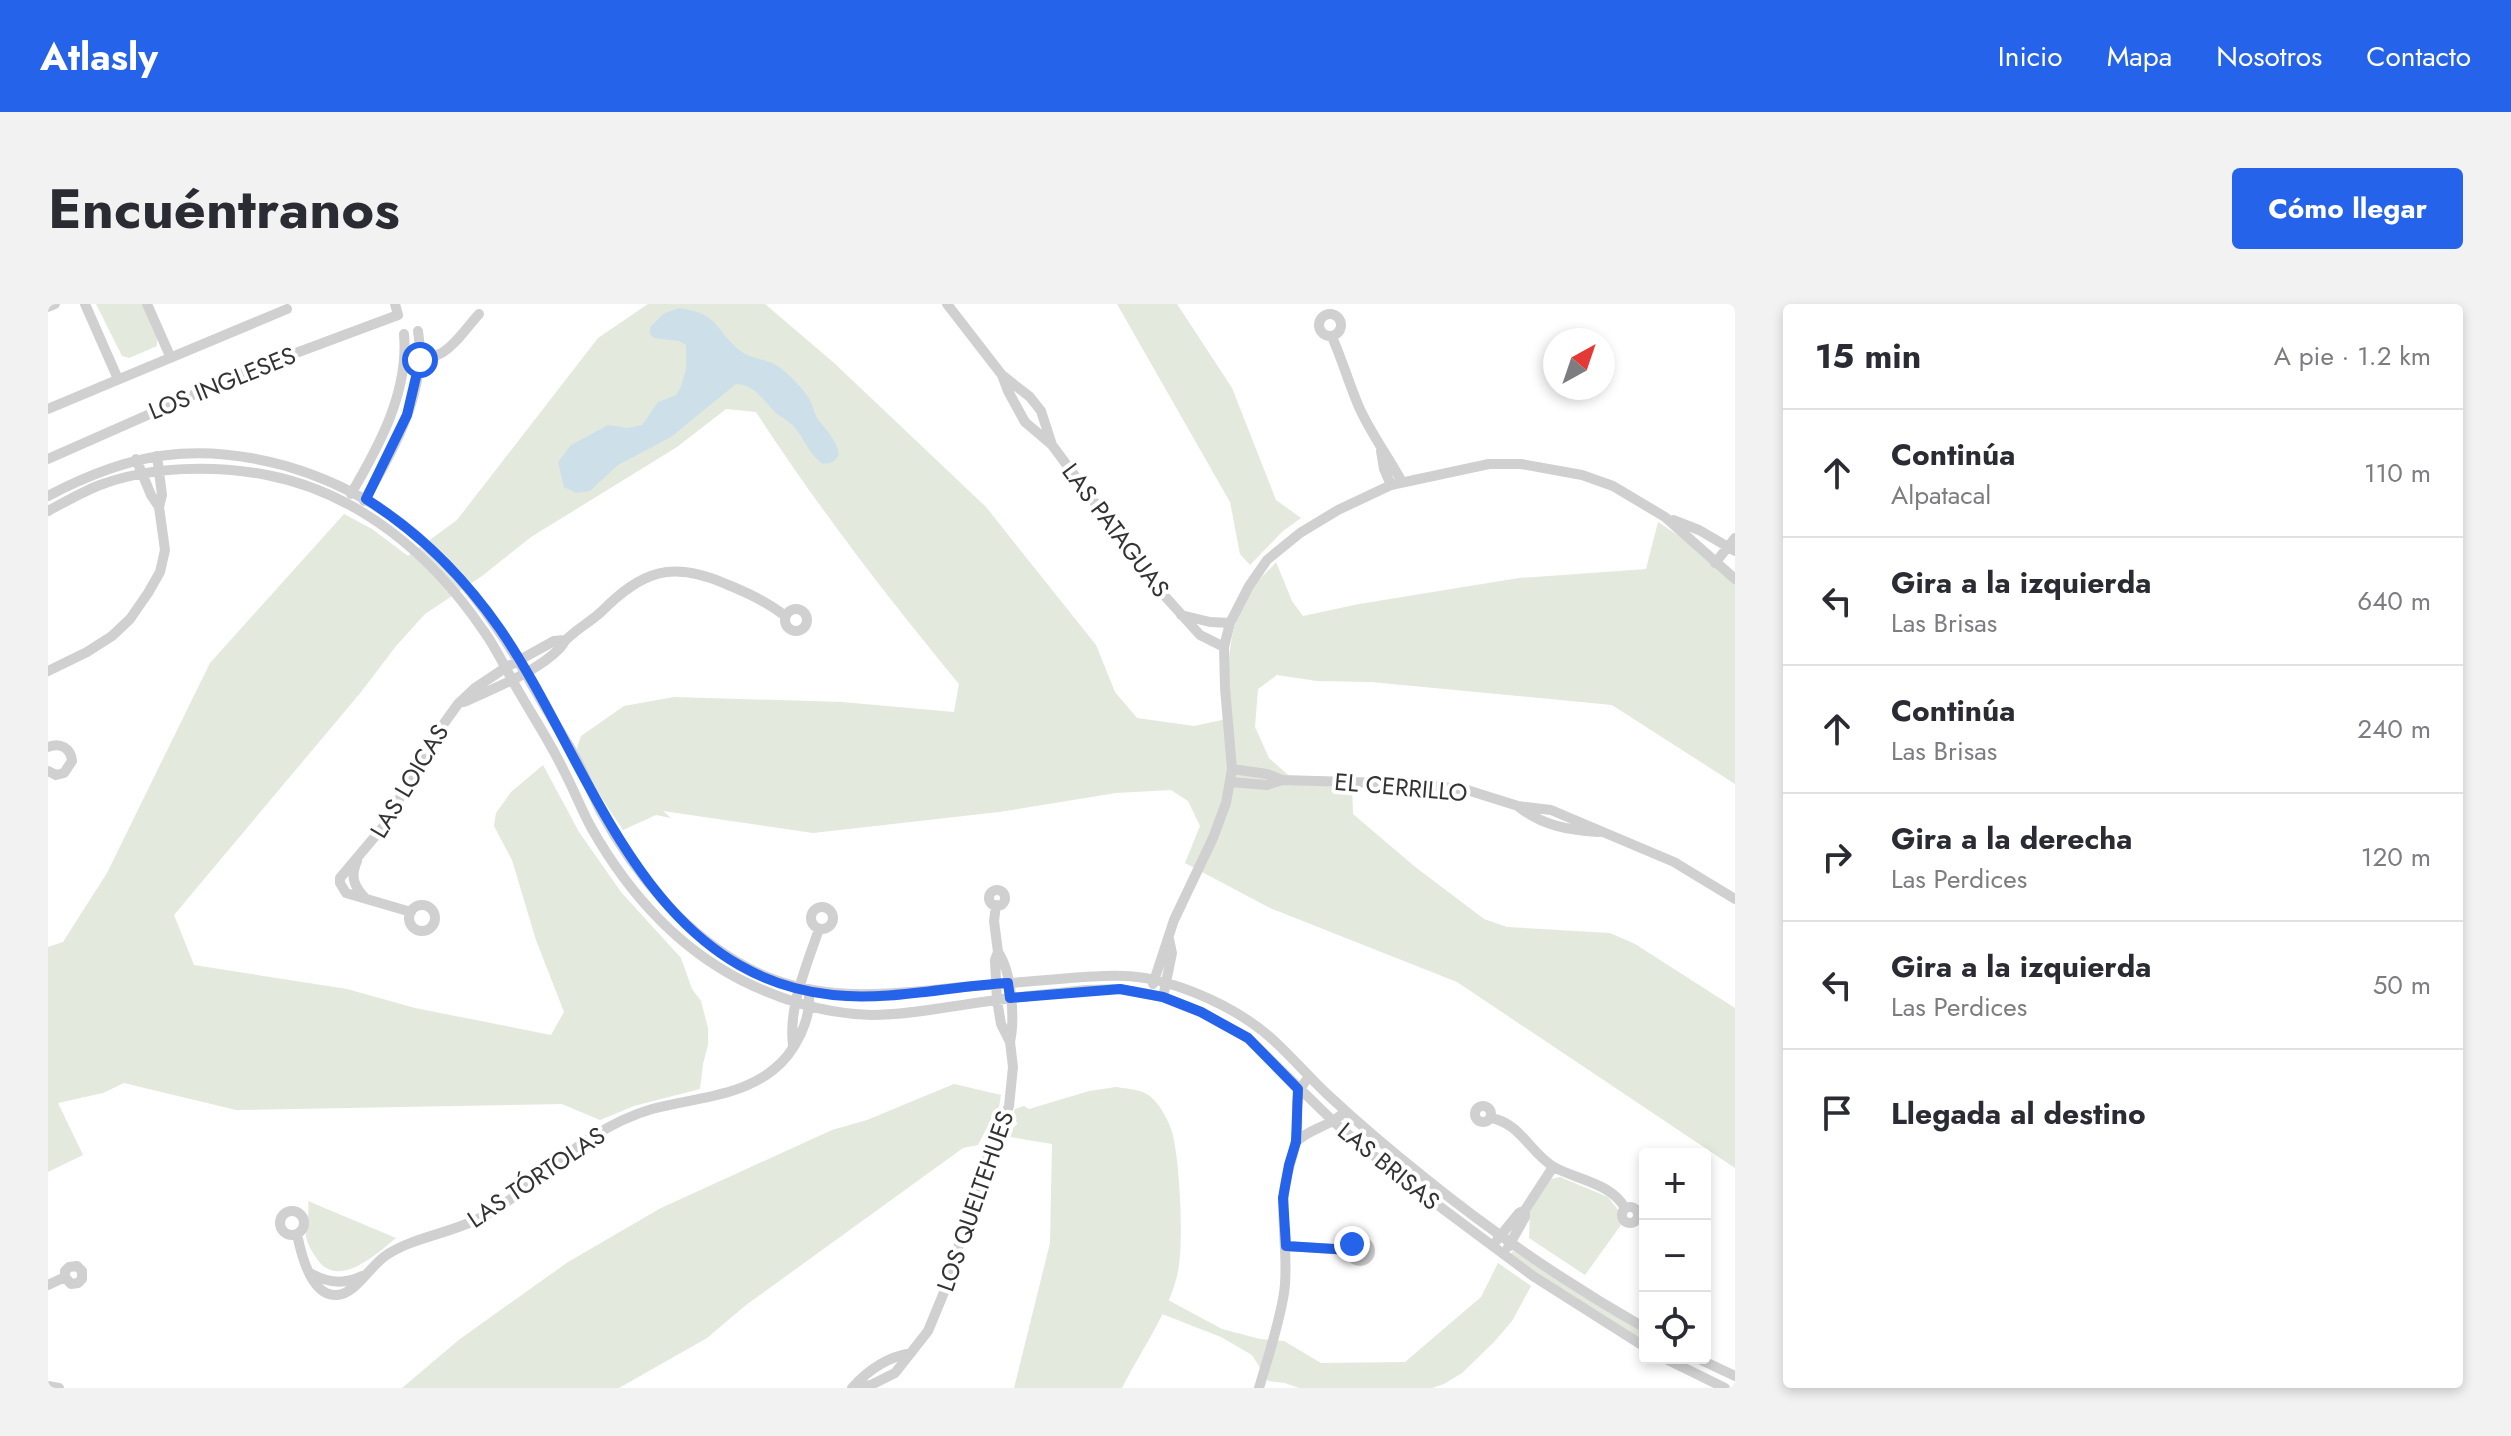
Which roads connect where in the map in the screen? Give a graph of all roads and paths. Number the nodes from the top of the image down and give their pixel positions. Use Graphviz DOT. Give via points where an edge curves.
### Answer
graph roads {
  1 [pos="55,304"];
  2 [pos="85,304"];
  3 [pos="147,304"];
  4 [pos="947,304"];
  5 [pos="48,307"];
  6 [pos="287,309"];
  7 [pos="397,310"];
  8 [pos="479,314"];
  9 [pos="418,331"];
  10 [pos="404,334"];
  11 [pos="1332,337"];
  12 [pos="170,356"];
  13 [pos="405,359"];
  14 [pos="420,360"];
  15 [pos="1002,375"];
  16 [pos="118,379"];
  17 [pos="48,409"];
  18 [pos="1052,445"];
  19 [pos="157,456"];
  20 [pos="48,459"];
  21 [pos="136,459"];
  22 [pos="160,472"];
  23 [pos="143,474"];
  24 [pos="1396,484"];
  25 [pos="352,491"];
  26 [pos="48,496"];
  27 [pos="366,499"];
  28 [pos="345,502"];
  29 [pos="159,507"];
  30 [pos="359,510"];
  31 [pos="48,511"];
  32 [pos="1665,517"];
  33 [pos="1733,545"];
  34 [pos="1715,563"];
  35 [pos="1733,575"];
  36 [pos="1181,615"];
  37 [pos="785,616"];
  38 [pos="1230,623"];
  39 [pos="565,640"];
  40 [pos="1224,647"];
  41 [pos="519,660"];
  42 [pos="505,668"];
  43 [pos="49,669"];
  44 [pos="526,672"];
  45 [pos="512,680"];
  46 [pos="458,704"];
  47 [pos="48,747"];
  48 [pos="1232,769"];
  49 [pos="48,771"];
  50 [pos="1282,780"];
  51 [pos="1230,782"];
  52 [pos="622,846"];
  53 [pos="609,856"];
  54 [pos="1735,899"];
  55 [pos="996,905"];
  56 [pos="411,912"];
  57 [pos="819,929"];
  58 [pos="1169,939"];
  59 [pos="998,952"];
  60 [pos="1153,980"];
  61 [pos="1165,982"];
  62 [pos="1008,983"];
  63 [pos="996,984"];
  64 [pos="804,989"];
  65 [pos="1157,996"];
  66 [pos="1010,998"];
  67 [pos="997,1000"];
  68 [pos="797,1003"];
  69 [pos="809,1005"];
  70 [pos="1010,1042"];
  71 [pos="793,1045"];
  72 [pos="1309,1077"];
  73 [pos="1298,1089"];
  74 [pos="1345,1111"];
  75 [pos="1490,1118"];
  76 [pos="1335,1123"];
  77 [pos="1296,1142"];
  78 [pos="1553,1167"];
  79 [pos="1625,1208"];
  80 [pos="1525,1210"];
  81 [pos="297,1234"];
  82 [pos="1500,1236"];
  83 [pos="1510,1244"];
  84 [pos="1286,1246"];
  85 [pos="1492,1247"];
  86 [pos="1350,1250"];
  87 [pos="1503,1255"];
  88 [pos="65,1277"];
  89 [pos="48,1285"];
  90 [pos="1639,1324"];
  91 [pos="1639,1343"];
  92 [pos="1676,1364"];
  93 [pos="1710,1364"];
  94 [pos="1735,1376"];
  95 [pos="48,1386"];
  96 [pos="59,1388"];
  97 [pos="852,1388"];
  98 [pos="1259,1388"];
  99 [pos="1725,1388"];
  1 -- 5 [label="street"];
  2 -- 16 [label="street"];
  3 -- 12 [label="street"];
  4 -- 15 [label="street, LAS PATAGUAS"];
  6 -- 12 [label="street"];
  7 -- 20 [label="street, LOS INGLESES"];
  8 -- 14 [label="street" via="444,354"];
  9 -- 14 [label="street"];
  10 -- 13 [label="street"];
  11 -- 24 [label="street" via="1359,406 1390,460"];
  12 -- 16 [label="street"];
  13 -- 14 [label="street"];
  13 -- 25 [label="street" via="394,408"];
  14 -- 27 [label="street" via="407,415"];
  15 -- 18 [label="street, LAS PATAGUAS" via="1025,422"];
  15 -- 18 [label="street, LAS PATAGUAS" via="1041,411"];
  16 -- 17 [label="street"];
  18 -- 36 [label="street, LAS PATAGUAS"];
  19 -- 21 [label="street, LAS BRISAS"];
  19 -- 22 [label="street"];
  19 -- 25 [label="street, LAS BRISAS" via="202,453 257,459"];
  21 -- 23 [label="street"];
  21 -- 26 [label="street, LAS BRISAS"];
  22 -- 23 [label="street, LAS BRISAS"];
  22 -- 28 [label="street, LAS BRISAS" via="247,471 316,488"];
  22 -- 29 [label="street"];
  23 -- 29 [label="street"];
  23 -- 31 [label="street, LAS BRISAS" via="101,484"];
  24 -- 32 [label="street" via="1489,464 1550,467 1613,486"];
  24 -- 38 [label="street" via="1338,510 1267,560"];
  25 -- 27 [label="street, LAS BRISAS"];
  25 -- 28 [label="street"];
  27 -- 30 [label="street"];
  27 -- 41 [label="street, LAS BRISAS" via="447,563"];
  28 -- 30 [label="street, LAS BRISAS"];
  29 -- 43 [label="street" via="165,550 148,593 112,636"];
  30 -- 42 [label="street, LAS BRISAS" via="431,565 484,630"];
  32 -- 33 [label="street"];
  32 -- 34 [label="street"];
  33 -- 34 [label="street"];
  34 -- 35 [label="street"];
  36 -- 38 [label="street, LAS PATAGUAS"];
  36 -- 40 [label="street, LAS PATAGUAS" via="1200,635"];
  37 -- 39 [label="street, LAS LOICAS" via="715,579 671,571 630,586"];
  38 -- 40 [label="street"];
  39 -- 41 [label="street, LAS LOICAS"];
  39 -- 44 [label="street, LAS LOICAS"];
  40 -- 48 [label="street"];
  41 -- 42 [label="street, LAS LOICAS"];
  41 -- 44 [label="street, LAS BRISAS"];
  42 -- 45 [label="street, LAS BRISAS"];
  42 -- 46 [label="street, LAS LOICAS"];
  44 -- 45 [label="street, LAS LOICAS"];
  44 -- 52 [label="street, LAS BRISAS"];
  45 -- 46 [label="street, LAS LOICAS"];
  45 -- 53 [label="street, LAS BRISAS"];
  46 -- 56 [label="street, LAS LOICAS" via="353,870 353,882 365,898"];
  47 -- 49 [label="street" via="64,746 72,761 64,773"];
  48 -- 50 [label="street, EL CERRILLO"];
  48 -- 51 [label="street"];
  50 -- 51 [label="street, EL CERRILLO" via="1267,785"];
  50 -- 54 [label="street, EL CERRILLO" via="1467,790 1518,806 1551,825 1603,833 1674,862"];
  51 -- 58 [label="street" via="1219,825"];
  52 -- 53 [label="street"];
  52 -- 64 [label="street, LAS BRISAS" via="684,923 719,952"];
  53 -- 68 [label="street, LAS BRISAS" via="662,923 688,945 741,980"];
  55 -- 59 [label="street, LOS QUELTEHUES"];
  57 -- 64 [label="street, LAS TÓRTOLAS"];
  58 -- 60 [label="street"];
  58 -- 61 [label="street" via="1172,953"];
  59 -- 62 [label="street, LOS QUELTEHUES"];
  59 -- 63 [label="street, LOS QUELTEHUES"];
  60 -- 61 [label="street, LAS BRISAS"];
  60 -- 62 [label="street, LAS BRISAS" via="1105,976"];
  60 -- 65 [label="street"];
  61 -- 65 [label="street"];
  61 -- 72 [label="street, LAS BRISAS" via="1251,1022"];
  62 -- 63 [label="street, LAS BRISAS"];
  62 -- 66 [label="street, LOS QUELTEHUES"];
  63 -- 64 [label="street, LAS BRISAS" via="881,996"];
  63 -- 67 [label="street, LOS QUELTEHUES"];
  64 -- 68 [label="street, LAS TÓRTOLAS"];
  64 -- 69 [label="street, LAS TÓRTOLAS"];
  65 -- 66 [label="street, LAS BRISAS" via="1120,989"];
  65 -- 73 [label="street, LAS BRISAS" via="1248,1038"];
  66 -- 67 [label="street, LAS BRISAS"];
  66 -- 70 [label="street, LOS QUELTEHUES"];
  67 -- 69 [label="street, LAS BRISAS" via="872,1015"];
  67 -- 70 [label="street, LOS QUELTEHUES"];
  68 -- 69 [label="street, LAS BRISAS"];
  68 -- 71 [label="street, LAS TÓRTOLAS"];
  69 -- 71 [label="street, LAS TÓRTOLAS"];
  70 -- 97 [label="street, LOS QUELTEHUES" via="1009,1106 968,1208 928,1331 901,1368 871,1385"];
  71 -- 81 [label="street, LAS TÓRTOLAS" via="772,1071 740,1088 651,1109 606,1128 486,1215 396,1249 364,1275 339,1282 310,1273"];
  72 -- 73 [label="street"];
  72 -- 74 [label="street, LAS BRISAS"];
  73 -- 76 [label="street, LAS BRISAS"];
  73 -- 77 [label="street"];
  74 -- 76 [label="street"];
  74 -- 82 [label="street, LAS BRISAS"];
  75 -- 78 [label="street" via="1509,1124"];
  76 -- 77 [label="street" via="1311,1130"];
  76 -- 85 [label="street, LAS BRISAS"];
  77 -- 84 [label="street" via="1283,1198"];
  78 -- 79 [label="street" via="1614,1194"];
  78 -- 80 [label="street"];
  80 -- 82 [label="street"];
  80 -- 83 [label="street"];
  82 -- 83 [label="street, LAS BRISAS"];
  82 -- 85 [label="street"];
  83 -- 87 [label="street"];
  83 -- 90 [label="street, LAS BRISAS"];
  84 -- 86 [label="street"];
  84 -- 98 [label="street" via="1282,1301"];
  85 -- 87 [label="street, LAS BRISAS"];
  87 -- 91 [label="street, LAS BRISAS"];
  88 -- 89 [label="street"];
  92 -- 99 [label="street"];
  93 -- 94 [label="street"];
  95 -- 96 [label="street"];
}
